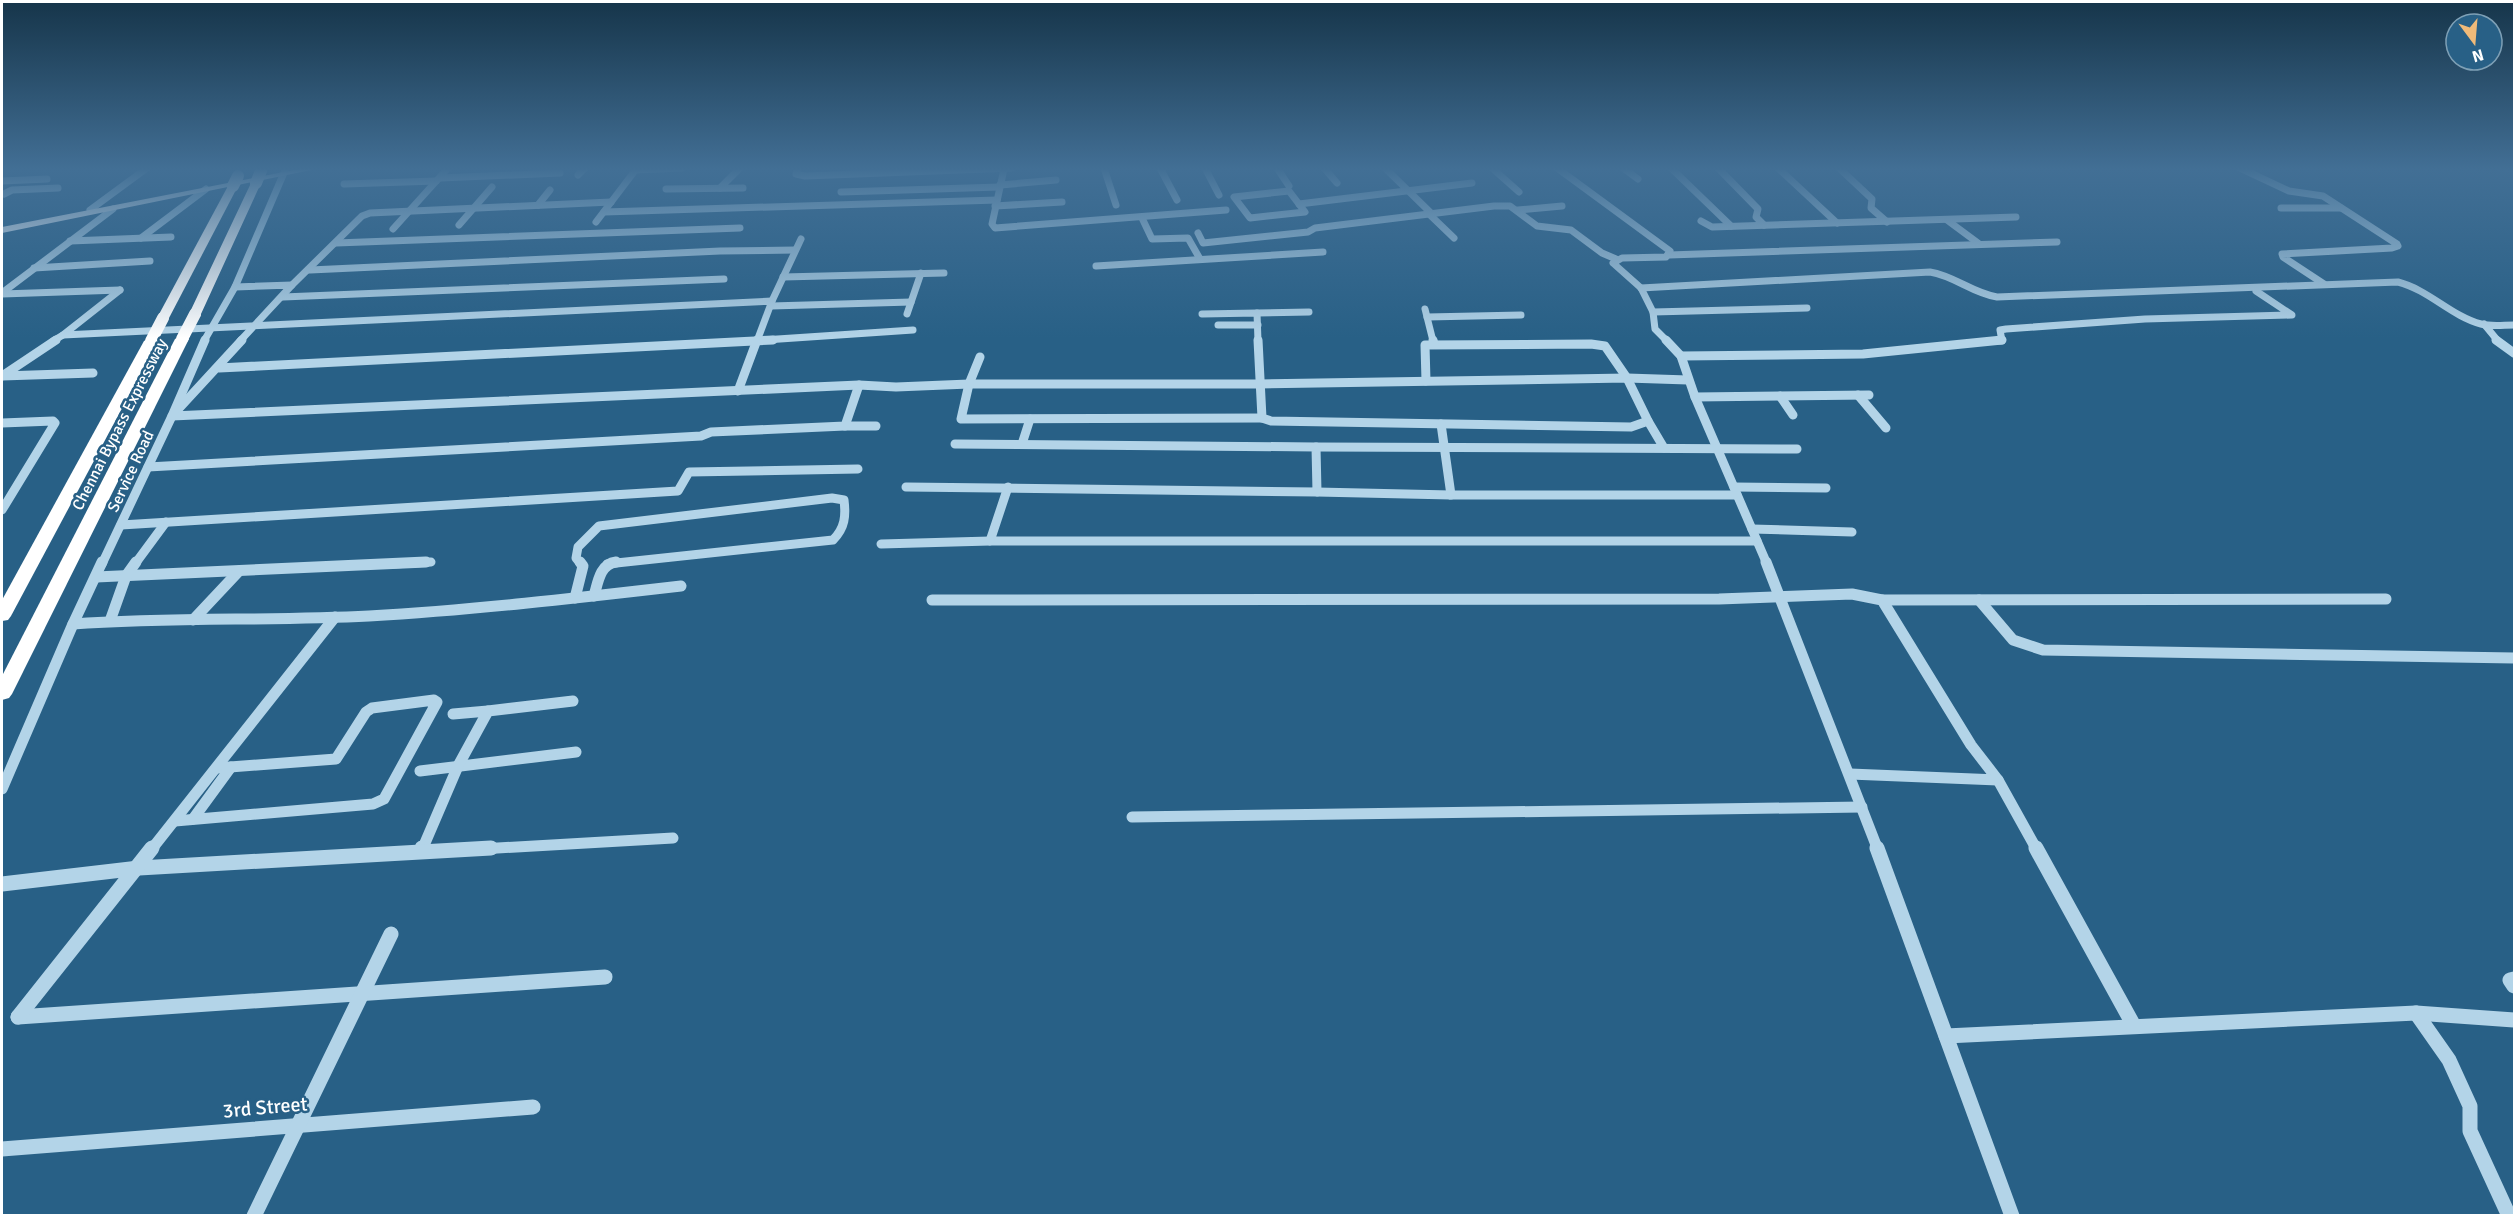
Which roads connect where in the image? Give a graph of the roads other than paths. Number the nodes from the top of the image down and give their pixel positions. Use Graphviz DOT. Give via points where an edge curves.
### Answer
graph roads {
  1 [pos="18,225"];
  2 [pos="21,225"];
  3 [pos="92,225"];
  4 [pos="159,225"];
  5 [pos="212,225"];
  6 [pos="236,225"];
  7 [pos="262,225"];
  8 [pos="355,225"];
  9 [pos="397,225"];
  10 [pos="992,225"];
  11 [pos="1042,225"];
  12 [pos="1145,225"];
  13 [pos="1342,225"];
  14 [pos="1441,225"];
  15 [pos="1536,225"];
  16 [pos="1634,225"];
  17 [pos="1708,225"];
  18 [pos="1764,225"];
  19 [pos="1771,225"];
  20 [pos="1954,225"];
  21 [pos="2366,225"];
  22 [pos="1731,226"];
  23 [pos="2,228"];
  24 [pos="740,228"];
  25 [pos="393,229"];
  26 [pos="1198,233"];
  27 [pos="171,237"];
  28 [pos="141,238"];
  29 [pos="1454,238"];
  30 [pos="801,239"];
  31 [pos="70,241"];
  32 [pos="2057,242"];
  33 [pos="336,243"];
  34 [pos="1978,243"];
  35 [pos="795,249"];
  36 [pos="1323,252"];
  37 [pos="1670,255"];
  38 [pos="1200,259"];
  39 [pos="1616,259"];
  40 [pos="150,261"];
  41 [pos="1096,266"];
  42 [pos="34,268"];
  43 [pos="310,270"];
  44 [pos="921,273"];
  45 [pos="944,273"];
  46 [pos="783,277"];
  47 [pos="20,279"];
  48 [pos="724,279"];
  49 [pos="2,280"];
  50 [pos="2324,284"];
  51 [pos="292,285"];
  52 [pos="235,287"];
  53 [pos="1641,288"];
  54 [pos="2256,291"];
  55 [pos="2,293"];
  56 [pos="282,297"];
  57 [pos="910,302"];
  58 [pos="772,303"];
  59 [pos="1807,308"];
  60 [pos="1309,312"];
  61 [pos="1653,312"];
  62 [pos="1257,313"];
  63 [pos="907,314"];
  64 [pos="1202,314"];
  65 [pos="1521,315"];
  66 [pos="2484,324"];
  67 [pos="1218,325"];
  68 [pos="1258,325"];
  69 [pos="2514,325"];
  70 [pos="257,326"];
  71 [pos="210,328"];
  72 [pos="913,330"];
  73 [pos="63,335"];
  74 [pos="758,341"];
  75 [pos="1434,344"];
  76 [pos="2514,353"];
  77 [pos="1681,356"];
  78 [pos="980,357"];
  79 [pos="219,368"];
  80 [pos="93,373"];
  81 [pos="2,376"];
  82 [pos="1627,378"];
  83 [pos="1688,380"];
  84 [pos="1426,381"];
  85 [pos="969,384"];
  86 [pos="1259,384"];
  87 [pos="859,386"];
  88 [pos="738,391"];
  89 [pos="1858,395"];
  90 [pos="1869,395"];
  91 [pos="1780,396"];
  92 [pos="1695,397"];
  93 [pos="1793,415"];
  94 [pos="172,416"];
  95 [pos="1262,418"];
  96 [pos="1030,419"];
  97 [pos="1648,421"];
  98 [pos="2,423"];
  99 [pos="1442,424"];
  100 [pos="845,426"];
  101 [pos="876,426"];
  102 [pos="1886,428"];
  103 [pos="955,444"];
  104 [pos="1022,444"];
  105 [pos="1316,447"];
  106 [pos="1445,447"];
  107 [pos="1664,448"];
  108 [pos="1716,448"];
  109 [pos="1797,449"];
  110 [pos="148,467"];
  111 [pos="858,469"];
  112 [pos="906,487"];
  113 [pos="1008,488"];
  114 [pos="1826,488"];
  115 [pos="1736,491"];
  116 [pos="1317,492"];
  117 [pos="1451,495"];
  118 [pos="2,510"];
  119 [pos="166,522"];
  120 [pos="121,525"];
  121 [pos="1852,532"];
  122 [pos="1755,535"];
  123 [pos="990,541"];
  124 [pos="881,544"];
  125 [pos="431,562"];
  126 [pos="239,571"];
  127 [pos="126,576"];
  128 [pos="96,577"];
  129 [pos="681,586"];
  130 [pos="594,596"];
  131 [pos="1781,597"];
  132 [pos="575,598"];
  133 [pos="2386,599"];
  134 [pos="932,600"];
  135 [pos="1882,600"];
  136 [pos="1979,600"];
  137 [pos="2,616"];
  138 [pos="335,617"];
  139 [pos="193,620"];
  140 [pos="110,621"];
  141 [pos="74,624"];
  142 [pos="2514,658"];
  143 [pos="2,694"];
  144 [pos="573,701"];
  145 [pos="488,711"];
  146 [pos="453,714"];
  147 [pos="576,752"];
  148 [pos="458,766"];
  149 [pos="231,767"];
  150 [pos="217,768"];
  151 [pos="420,771"];
  152 [pos="1850,774"];
  153 [pos="1998,780"];
  154 [pos="2,789"];
  155 [pos="1862,807"];
  156 [pos="1132,817"];
  157 [pos="193,819"];
  158 [pos="175,820"];
  159 [pos="673,838"];
  160 [pos="421,851"];
  161 [pos="139,867"];
  162 [pos="2,884"];
  163 [pos="391,934"];
  164 [pos="605,977"];
  165 [pos="2514,978"];
  166 [pos="2514,986"];
  167 [pos="363,993"];
  168 [pos="2415,1013"];
  169 [pos="2514,1020"];
  170 [pos="2134,1026"];
  171 [pos="1946,1035"];
  172 [pos="533,1107"];
  173 [pos="298,1125"];
  174 [pos="2,1149"];
  175 [pos="254,1215"];
  176 [pos="2012,1215"];
  177 [pos="2509,1215"];
  1 -- 23 [label="main road"];
  2 -- 23 [label="main road"];
  3 -- 31 [label="street"];
  4 -- 28 [label="street"];
  5 -- 137 [label="highway, Chennai Bypass Expressway, bridge"];
  6 -- 143 [label="highway, Chennai Bypass Expressway, bridge"];
  7 -- 52 [label="street, Service Road"];
  8 -- 33 [label="street"];
  9 -- 25 [label="street"];
  10 -- 11 [label="street" via="995,228"];
  12 -- 38 [label="street" via="1152,239 1188,238"];
  13 -- 26 [label="street" via="1203,243"];
  14 -- 29 [label="street"];
  15 -- 39 [label="street" via="1571,230"];
  16 -- 37 [label="street" via="1670,251"];
  17 -- 22 [label="street"];
  18 -- 19 [label="street"];
  18 -- 22 [label="street"];
  20 -- 34 [label="street"];
  21 -- 50 [label="street" via="2398,246 2282,254"];
  24 -- 33 [label="street"];
  27 -- 28 [label="street"];
  28 -- 31 [label="street"];
  30 -- 35 [label="street"];
  31 -- 42 [label="street"];
  32 -- 34 [label="street"];
  33 -- 43 [label="street"];
  34 -- 37 [label="street"];
  35 -- 43 [label="street"];
  35 -- 46 [label="street"];
  36 -- 38 [label="street"];
  37 -- 39 [label="street"];
  38 -- 41 [label="street"];
  39 -- 53 [label="street" via="1613,263"];
  40 -- 42 [label="street"];
  42 -- 47 [label="street"];
  43 -- 51 [label="street"];
  44 -- 45 [label="street"];
  44 -- 46 [label="street"];
  44 -- 57 [label="street"];
  46 -- 58 [label="street"];
  47 -- 49 [label="street"];
  47 -- 55 [label="street"];
  48 -- 56 [label="street"];
  50 -- 53 [label="street" via="1997,297 1974,293 1952,276 1930,272"];
  50 -- 66 [label="street" via="2404,283"];
  51 -- 52 [label="street"];
  51 -- 56 [label="street"];
  52 -- 71 [label="street, Service Road"];
  53 -- 61 [label="street"];
  54 -- 77 [label="street" via="2292,315 2145,319 2006,329 2000,330 2002,341 1863,354"];
  55 -- 73 [label="street" via="120,290"];
  56 -- 70 [label="street"];
  57 -- 58 [label="street"];
  57 -- 63 [label="street"];
  58 -- 70 [label="street"];
  58 -- 74 [label="street"];
  59 -- 61 [label="street"];
  60 -- 62 [label="street"];
  61 -- 77 [label="street" via="1655,328"];
  62 -- 64 [label="street"];
  62 -- 68 [label="street"];
  65 -- 75 [label="street" via="1426,313"];
  66 -- 69 [label="street"];
  66 -- 76 [label="street" via="2498,342"];
  67 -- 68 [label="street"];
  68 -- 86 [label="street"];
  70 -- 71 [label="street"];
  70 -- 79 [label="street"];
  71 -- 73 [label="street"];
  71 -- 94 [label="street, Service Road"];
  72 -- 74 [label="street"];
  73 -- 81 [label="street"];
  74 -- 79 [label="street"];
  74 -- 88 [label="street"];
  75 -- 82 [label="street" via="1605,346"];
  75 -- 84 [label="street" via="1425,345"];
  77 -- 83 [label="street"];
  78 -- 85 [label="street"];
  79 -- 94 [label="street"];
  80 -- 81 [label="street"];
  82 -- 83 [label="street"];
  82 -- 84 [label="street"];
  82 -- 97 [label="street"];
  83 -- 92 [label="street"];
  84 -- 86 [label="street"];
  85 -- 86 [label="street"];
  85 -- 87 [label="street"];
  85 -- 96 [label="street" via="961,419"];
  86 -- 95 [label="street"];
  87 -- 88 [label="street"];
  87 -- 100 [label="street"];
  88 -- 94 [label="street"];
  89 -- 90 [label="street"];
  89 -- 91 [label="street"];
  89 -- 102 [label="street"];
  91 -- 92 [label="street"];
  91 -- 93 [label="street"];
  92 -- 108 [label="street"];
  94 -- 110 [label="street, Service Road"];
  95 -- 96 [label="street"];
  95 -- 99 [label="street"];
  96 -- 104 [label="street"];
  97 -- 99 [label="street" via="1630,427"];
  97 -- 107 [label="street"];
  98 -- 118 [label="street" via="55,423"];
  99 -- 106 [label="street"];
  100 -- 101 [label="street"];
  100 -- 110 [label="street"];
  103 -- 104 [label="street"];
  104 -- 105 [label="street"];
  105 -- 106 [label="street"];
  105 -- 116 [label="street"];
  106 -- 107 [label="street"];
  106 -- 117 [label="street"];
  107 -- 108 [label="street"];
  108 -- 109 [label="street"];
  108 -- 115 [label="street"];
  110 -- 120 [label="street, Service Road"];
  111 -- 119 [label="street" via="689,472 678,491"];
  112 -- 113 [label="street"];
  113 -- 116 [label="street"];
  113 -- 123 [label="street"];
  114 -- 115 [label="street"];
  115 -- 117 [label="street"];
  115 -- 122 [label="street"];
  116 -- 117 [label="street"];
  119 -- 120 [label="street"];
  119 -- 127 [label="street"];
  120 -- 128 [label="street, Service Road"];
  121 -- 122 [label="street"];
  122 -- 123 [label="street"];
  122 -- 131 [label="street"];
  123 -- 124 [label="street"];
  125 -- 126 [label="street"];
  126 -- 127 [label="street"];
  126 -- 139 [label="street"];
  127 -- 128 [label="street"];
  127 -- 140 [label="street"];
  128 -- 141 [label="street, Service Road"];
  129 -- 130 [label="street"];
  130 -- 132 [label="street"];
  130 -- 132 [label="street" via="608,563 833,540 841,533 846,516 844,500 832,498 599,525 578,547 576,558 584,566"];
  131 -- 134 [label="street"];
  131 -- 135 [label="street" via="1852,594"];
  131 -- 152 [label="street"];
  132 -- 138 [label="street"];
  133 -- 136 [label="street"];
  135 -- 136 [label="street"];
  135 -- 153 [label="street" via="1971,746"];
  136 -- 142 [label="street" via="2013,640 2043,650"];
  138 -- 139 [label="street"];
  138 -- 150 [label="street"];
  139 -- 140 [label="street"];
  140 -- 141 [label="street"];
  141 -- 154 [label="street, Service Road"];
  144 -- 145 [label="street"];
  145 -- 146 [label="street"];
  145 -- 148 [label="street"];
  147 -- 148 [label="street"];
  148 -- 151 [label="street"];
  148 -- 160 [label="street"];
  149 -- 150 [label="street"];
  149 -- 157 [label="street"];
  149 -- 157 [label="street" via="336,759 372,708 437,702 384,799 373,804"];
  150 -- 158 [label="street"];
  152 -- 153 [label="street"];
  152 -- 155 [label="street"];
  153 -- 170 [label="street"];
  155 -- 156 [label="street"];
  155 -- 171 [label="street"];
  157 -- 158 [label="street"];
  158 -- 161 [label="street"];
  159 -- 160 [label="street"];
  160 -- 161 [label="street"];
  161 -- 162 [label="street"];
  161 -- 167 [label="street" via="18,1017"];
  163 -- 167 [label="street"];
  164 -- 167 [label="street"];
  165 -- 166 [label="street" via="2510,980"];
  167 -- 173 [label="street"];
  168 -- 169 [label="street"];
  168 -- 170 [label="street"];
  168 -- 177 [label="street" via="2449,1060 2470,1106 2470,1131"];
  170 -- 171 [label="street"];
  171 -- 176 [label="street"];
  172 -- 173 [label="street, 3rd Street"];
  173 -- 174 [label="street, 3rd Street"];
  173 -- 175 [label="street"];
}
